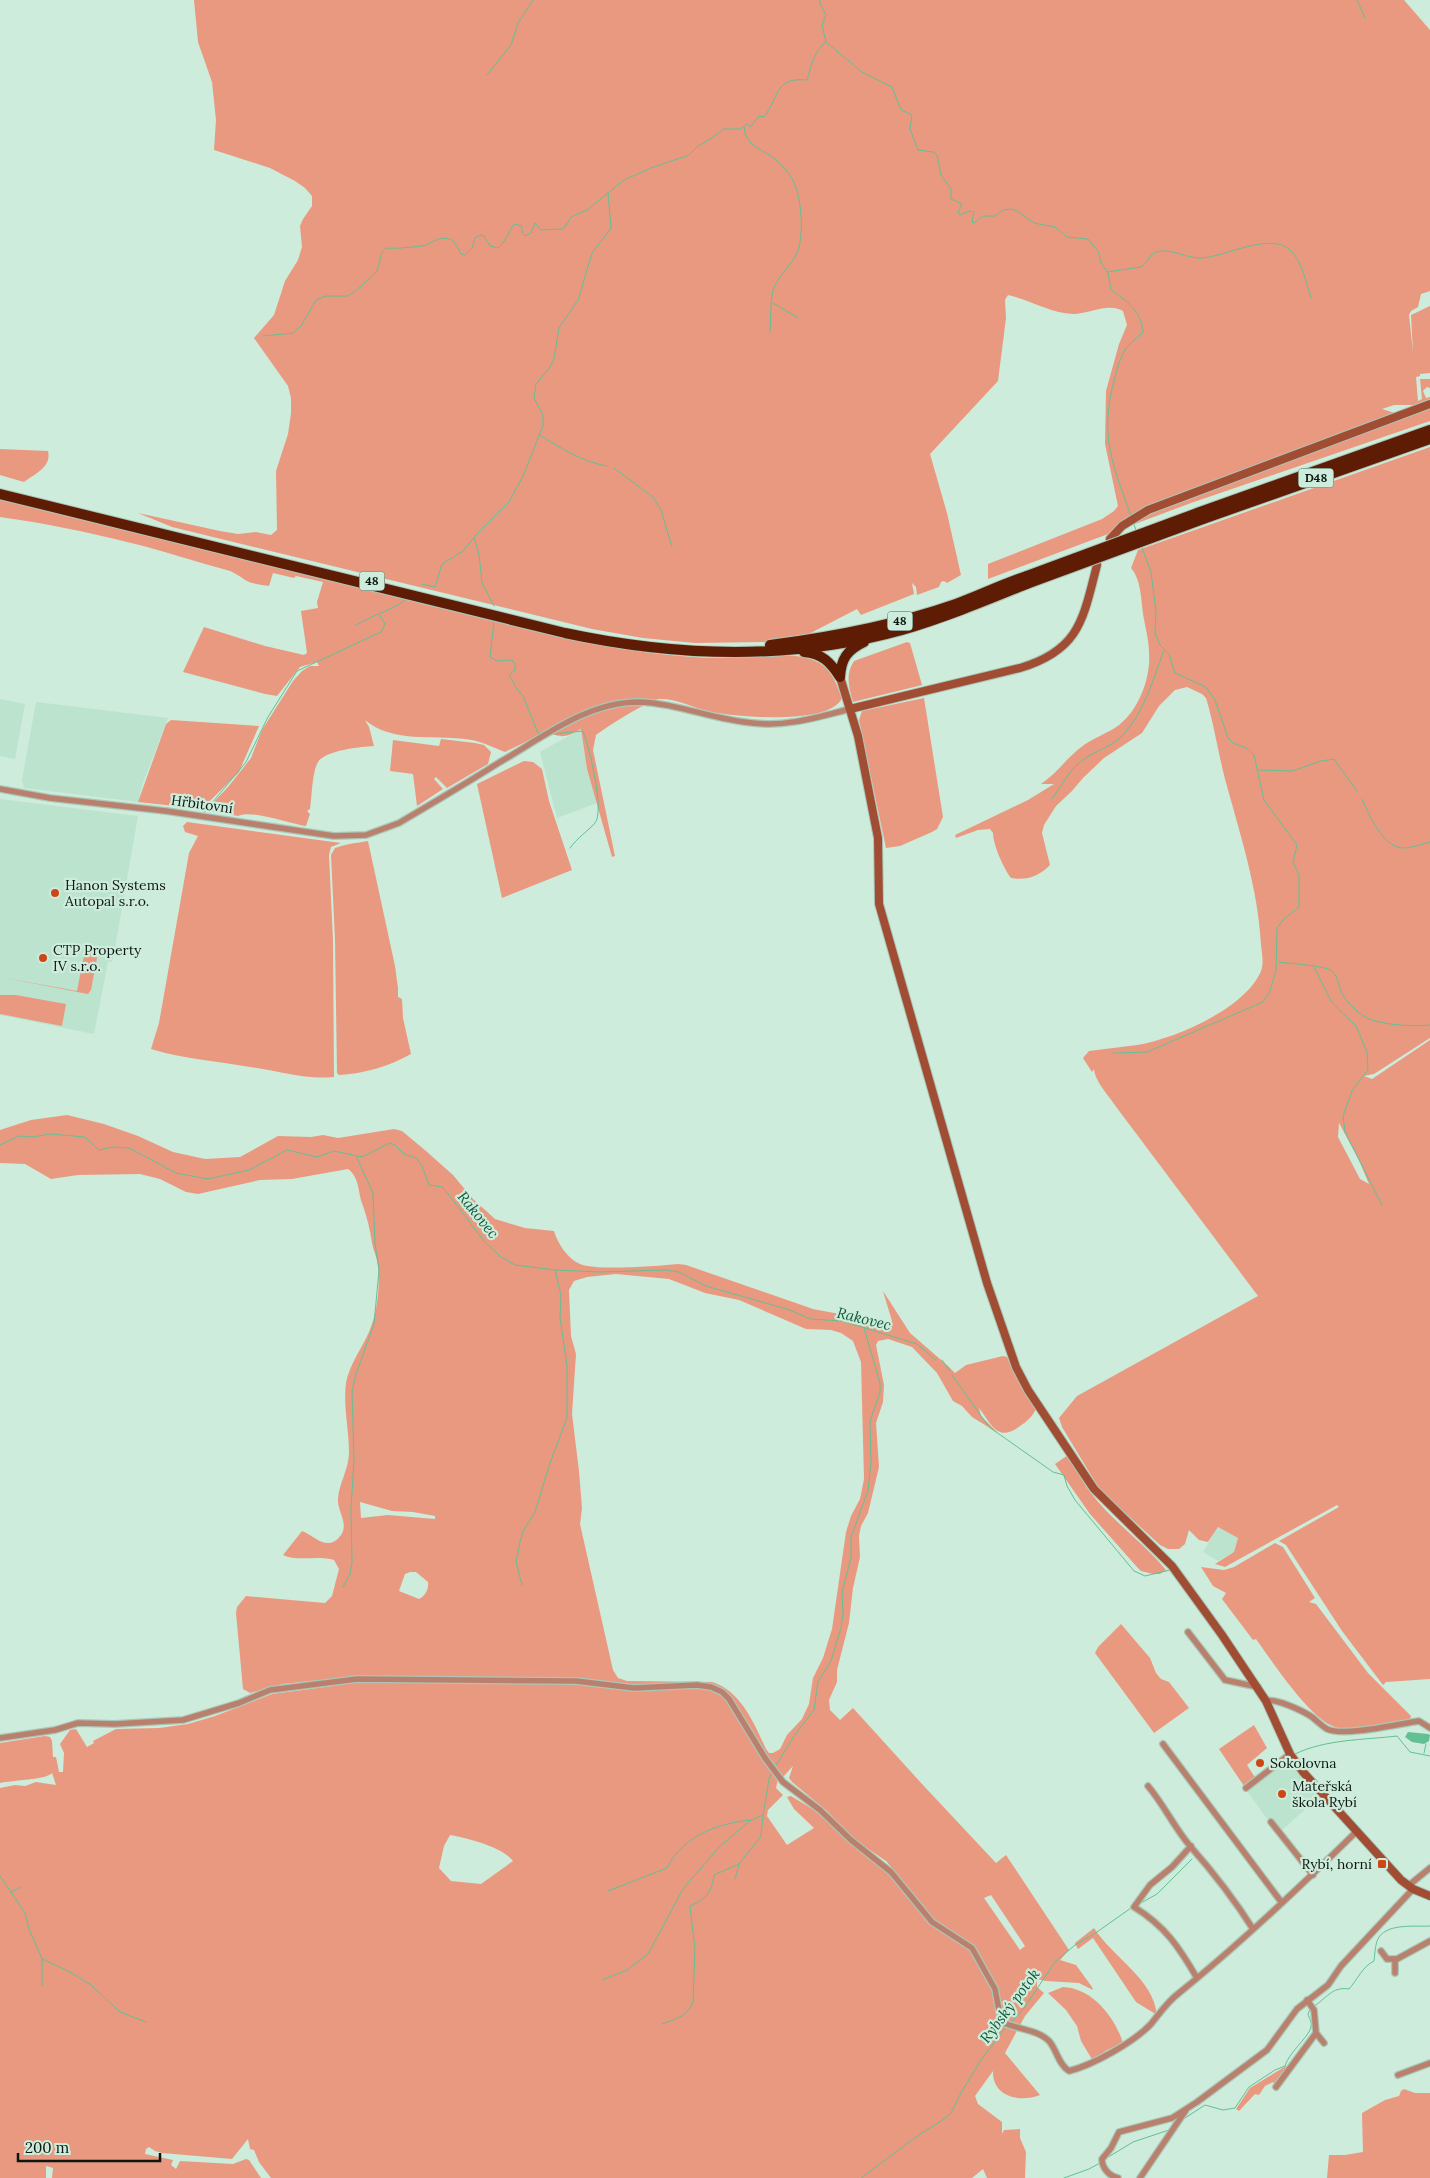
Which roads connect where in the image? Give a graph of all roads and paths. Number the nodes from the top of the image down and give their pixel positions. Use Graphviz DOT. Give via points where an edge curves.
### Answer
graph roads {
  1 [pos="1430,404"];
  2 [pos="1430,430"];
  3 [pos="1430,439"];
  4 [pos="0,489"];
  5 [pos="0,494"];
  6 [pos="1201,516"];
  7 [pos="1110,539"];
  8 [pos="1097,565"];
  9 [pos="1028,580"];
  10 [pos="878,635"];
  11 [pos="778,651"];
  12 [pos="840,677"];
  13 [pos="850,708"];
  14 [pos="0,789"];
  15 [pos="1188,1632"];
  16 [pos="1258,1688"];
  17 [pos="1266,1701"];
  18 [pos="1430,1728"];
  19 [pos="0,1738"];
  20 [pos="1163,1744"];
  21 [pos="1290,1754"];
  22 [pos="1148,1786"];
  23 [pos="1246,1788"];
  24 [pos="1271,1822"];
  25 [pos="1356,1832"];
  26 [pos="1191,1846"];
  27 [pos="1430,1868"];
  28 [pos="1313,1875"];
  29 [pos="1411,1888"];
  30 [pos="1430,1896"];
  31 [pos="1282,1903"];
  32 [pos="1253,1929"];
  33 [pos="1430,1941"];
  34 [pos="1381,1951"];
  35 [pos="1395,1960"];
  36 [pos="1396,1973"];
  37 [pos="1197,1978"];
  38 [pos="1307,2000"];
  39 [pos="1316,2034"];
  40 [pos="1324,2043"];
  41 [pos="1430,2063"];
  42 [pos="1398,2075"];
  43 [pos="1276,2086"];
  44 [pos="1186,2110"];
  45 [pos="1118,2178"];
  46 [pos="1140,2178"];
  1 -- 7 [label="main road" via="1148,510 1122,526"];
  2 -- 6 [label="highway, D48"];
  3 -- 6 [label="highway, D48"];
  4 -- 9 [label="highway, 48" via="558,626 669,645 755,647 862,630"];
  5 -- 11 [label="highway, 48" via="590,638 677,651"];
  6 -- 9 [label="highway, D48, bridge"];
  8 -- 13 [label="main road" via="1080,623 1067,641 1046,658 1020,668"];
  9 -- 10 [label="highway, 48" via="958,612"];
  10 -- 11 [label="highway, 48" via="832,645"];
  10 -- 12 [label="highway, 48" via="847,653"];
  11 -- 12 [label="highway, 48" via="821,656"];
  12 -- 13 [label="main road"];
  13 -- 14 [label="street, Hřbitovní" via="798,721 764,724 656,704 637,702 603,707 552,731 399,823 366,835 334,836"];
  13 -- 16 [label="main road" via="878,838 880,910 987,1283 1016,1367 1094,1489 1172,1566"];
  15 -- 16 [label="street" via="1225,1680"];
  16 -- 17 [label="main road"];
  17 -- 18 [label="street" via="1272,1700 1297,1710 1328,1729 1343,1732 1419,1721"];
  17 -- 21 [label="main road"];
  19 -- 37 [label="street" via="55,1730 78,1723 183,1720 270,1690 357,1679 566,1681 634,1688 711,1687 729,1699 783,1782 891,1872 932,1922 972,1948 995,1989 1004,2023 1048,2041 1062,2066 1069,2071 1095,2063 1122,2045 1150,2024"];
  20 -- 31 [label="street"];
  21 -- 23 [label="street"];
  21 -- 25 [label="main road"];
  22 -- 26 [label="street"];
  24 -- 28 [label="street"];
  25 -- 28 [label="street"];
  25 -- 29 [label="main road"];
  26 -- 32 [label="street"];
  26 -- 37 [label="street" via="1150,1884 1134,1907 1165,1930"];
  27 -- 29 [label="street"];
  28 -- 31 [label="street"];
  29 -- 30 [label="main road"];
  29 -- 38 [label="street" via="1328,1985"];
  31 -- 32 [label="street"];
  32 -- 37 [label="street"];
  33 -- 35 [label="street"];
  34 -- 35 [label="street" via="1387,1959"];
  35 -- 36 [label="street"];
  38 -- 39 [label="street" via="1314,2010"];
  38 -- 44 [label="street" via="1267,2050"];
  39 -- 40 [label="street"];
  39 -- 43 [label="street"];
  41 -- 42 [label="street"];
  44 -- 45 [label="street" via="1155,2124 1119,2132 1102,2159 1106,2170"];
  44 -- 46 [label="street"];
}
